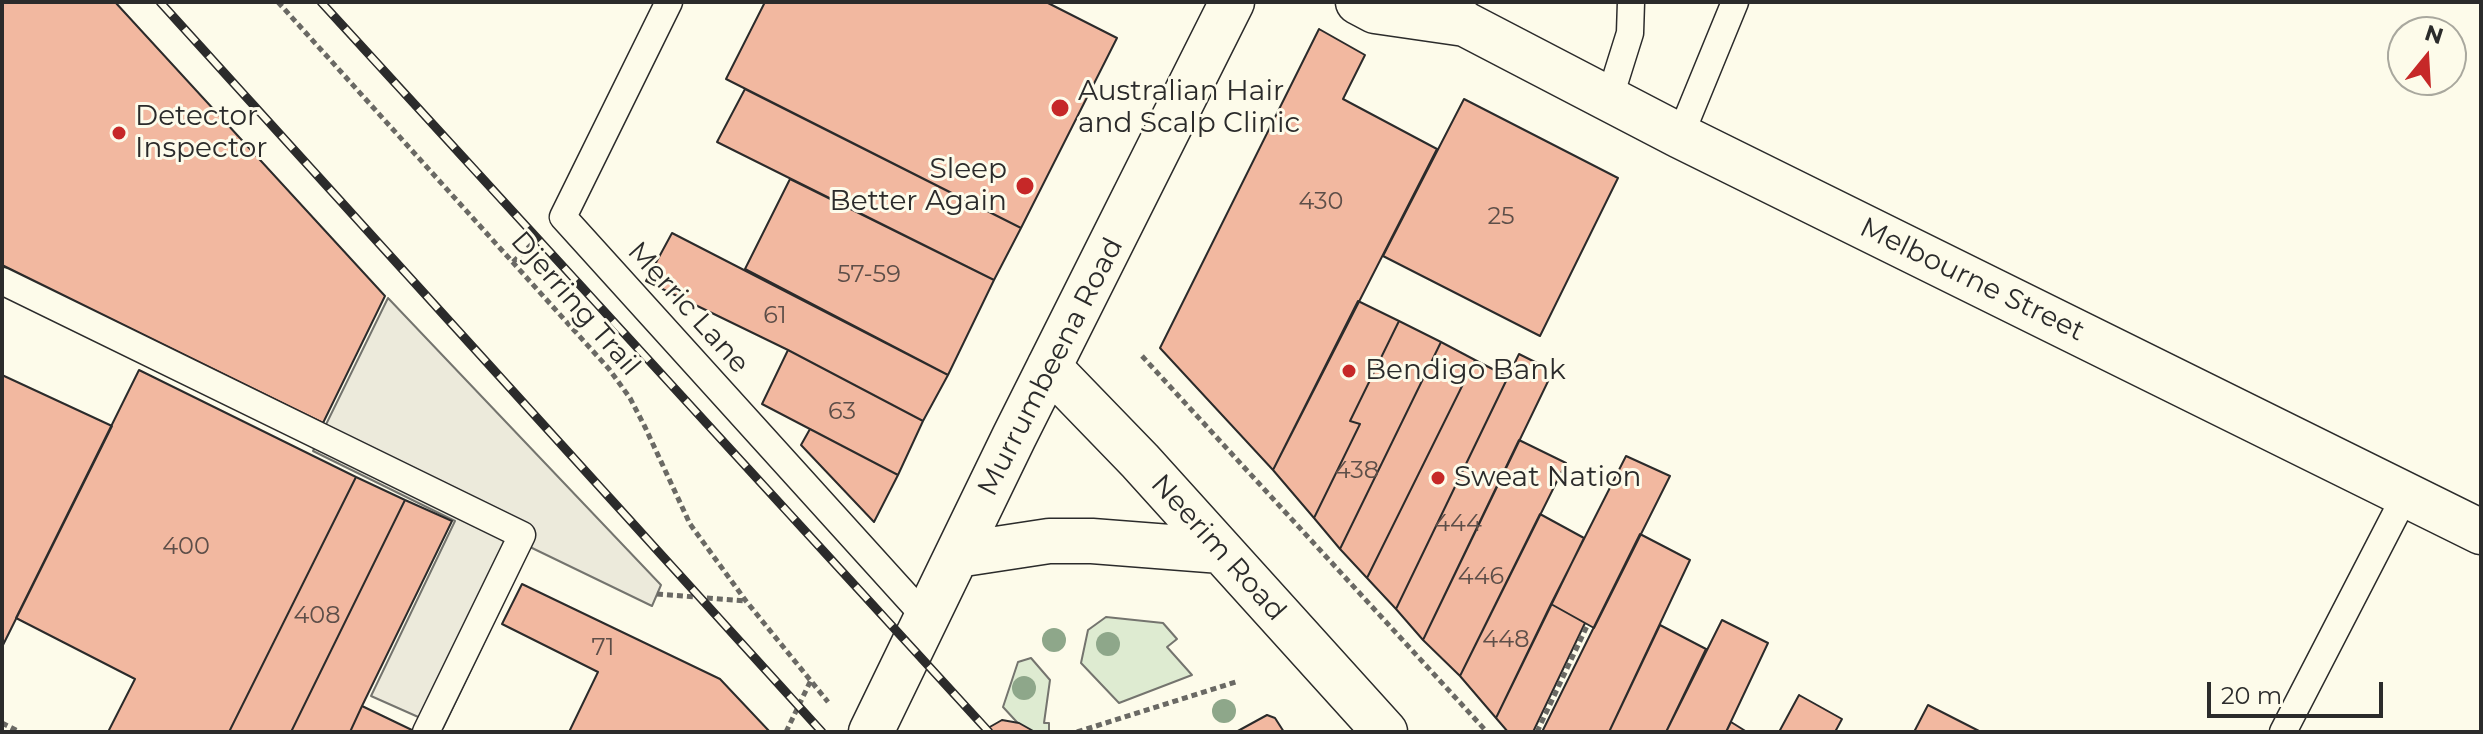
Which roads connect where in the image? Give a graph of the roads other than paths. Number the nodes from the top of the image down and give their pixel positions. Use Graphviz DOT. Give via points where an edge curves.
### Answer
graph roads {
  1 [pos="669,2"];
  2 [pos="1232,2"];
  3 [pos="1358,2"];
  4 [pos="1631,2"];
  5 [pos="1735,2"];
  6 [pos="1458,9"];
  7 [pos="1609,100"];
  8 [pos="1680,136"];
  9 [pos="2,281"];
  10 [pos="1049,367"];
  11 [pos="2406,494"];
  12 [pos="2481,532"];
  13 [pos="1221,551"];
  14 [pos="957,555"];
  15 [pos="927,619"];
  16 [pos="426,732"];
  17 [pos="871,732"];
  18 [pos="1385,732"];
  19 [pos="2283,732"];
  1 -- 15 [label="lane, Merric Lane" via="563,217"];
  2 -- 10 [label="street, Murrumbeena Road"];
  3 -- 6 [label="street, Melbourne Street" via="1375,11"];
  4 -- 7 [label="lane" via="1630,33"];
  5 -- 8 [label="lane"];
  6 -- 7 [label="street, Melbourne Street"];
  7 -- 8 [label="street, Melbourne Street"];
  8 -- 11 [label="street, Melbourne Street"];
  9 -- 16 [label="lane" via="522,535"];
  10 -- 13 [label="street, Neerim Road"];
  10 -- 14 [label="street, Murrumbeena Road"];
  11 -- 12 [label="street, Melbourne Street"];
  11 -- 19 [label="lane"];
  13 -- 14 [label="street" via="1049,541"];
  13 -- 18 [label="street, Neerim Road"];
  14 -- 15 [label="street, Murrumbeena Road"];
  15 -- 17 [label="street, Murrumbeena Road"];
}
